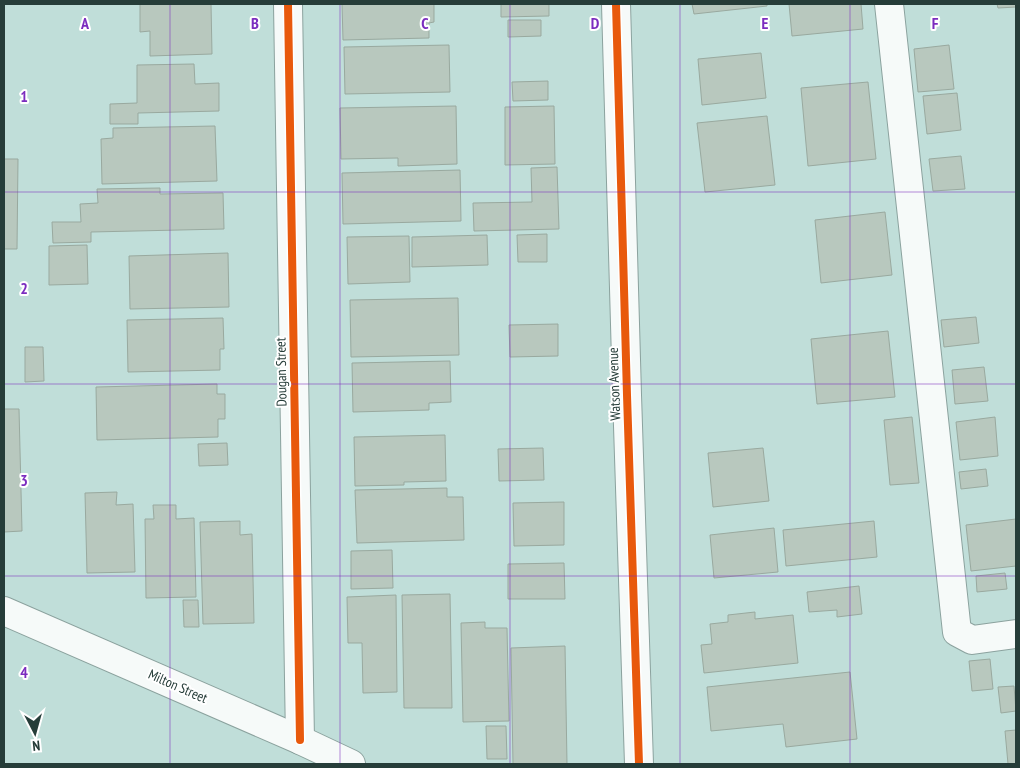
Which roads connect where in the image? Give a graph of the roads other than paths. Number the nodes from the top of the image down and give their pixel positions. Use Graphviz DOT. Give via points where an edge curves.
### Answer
graph roads {
  1 [pos="288,4"];
  2 [pos="616,4"];
  3 [pos="889,4"];
  4 [pos="4,611"];
  5 [pos="1016,634"];
  6 [pos="300,740"];
  7 [pos="345,763"];
  8 [pos="639,764"];
  1 -- 6 [label="street, Dougan Street"];
  2 -- 8 [label="street, Watson Avenue"];
  3 -- 5 [label="street" via="957,632 972,640"];
  4 -- 6 [label="street, Milton Street"];
  6 -- 7 [label="street, Milton Street"];
}
